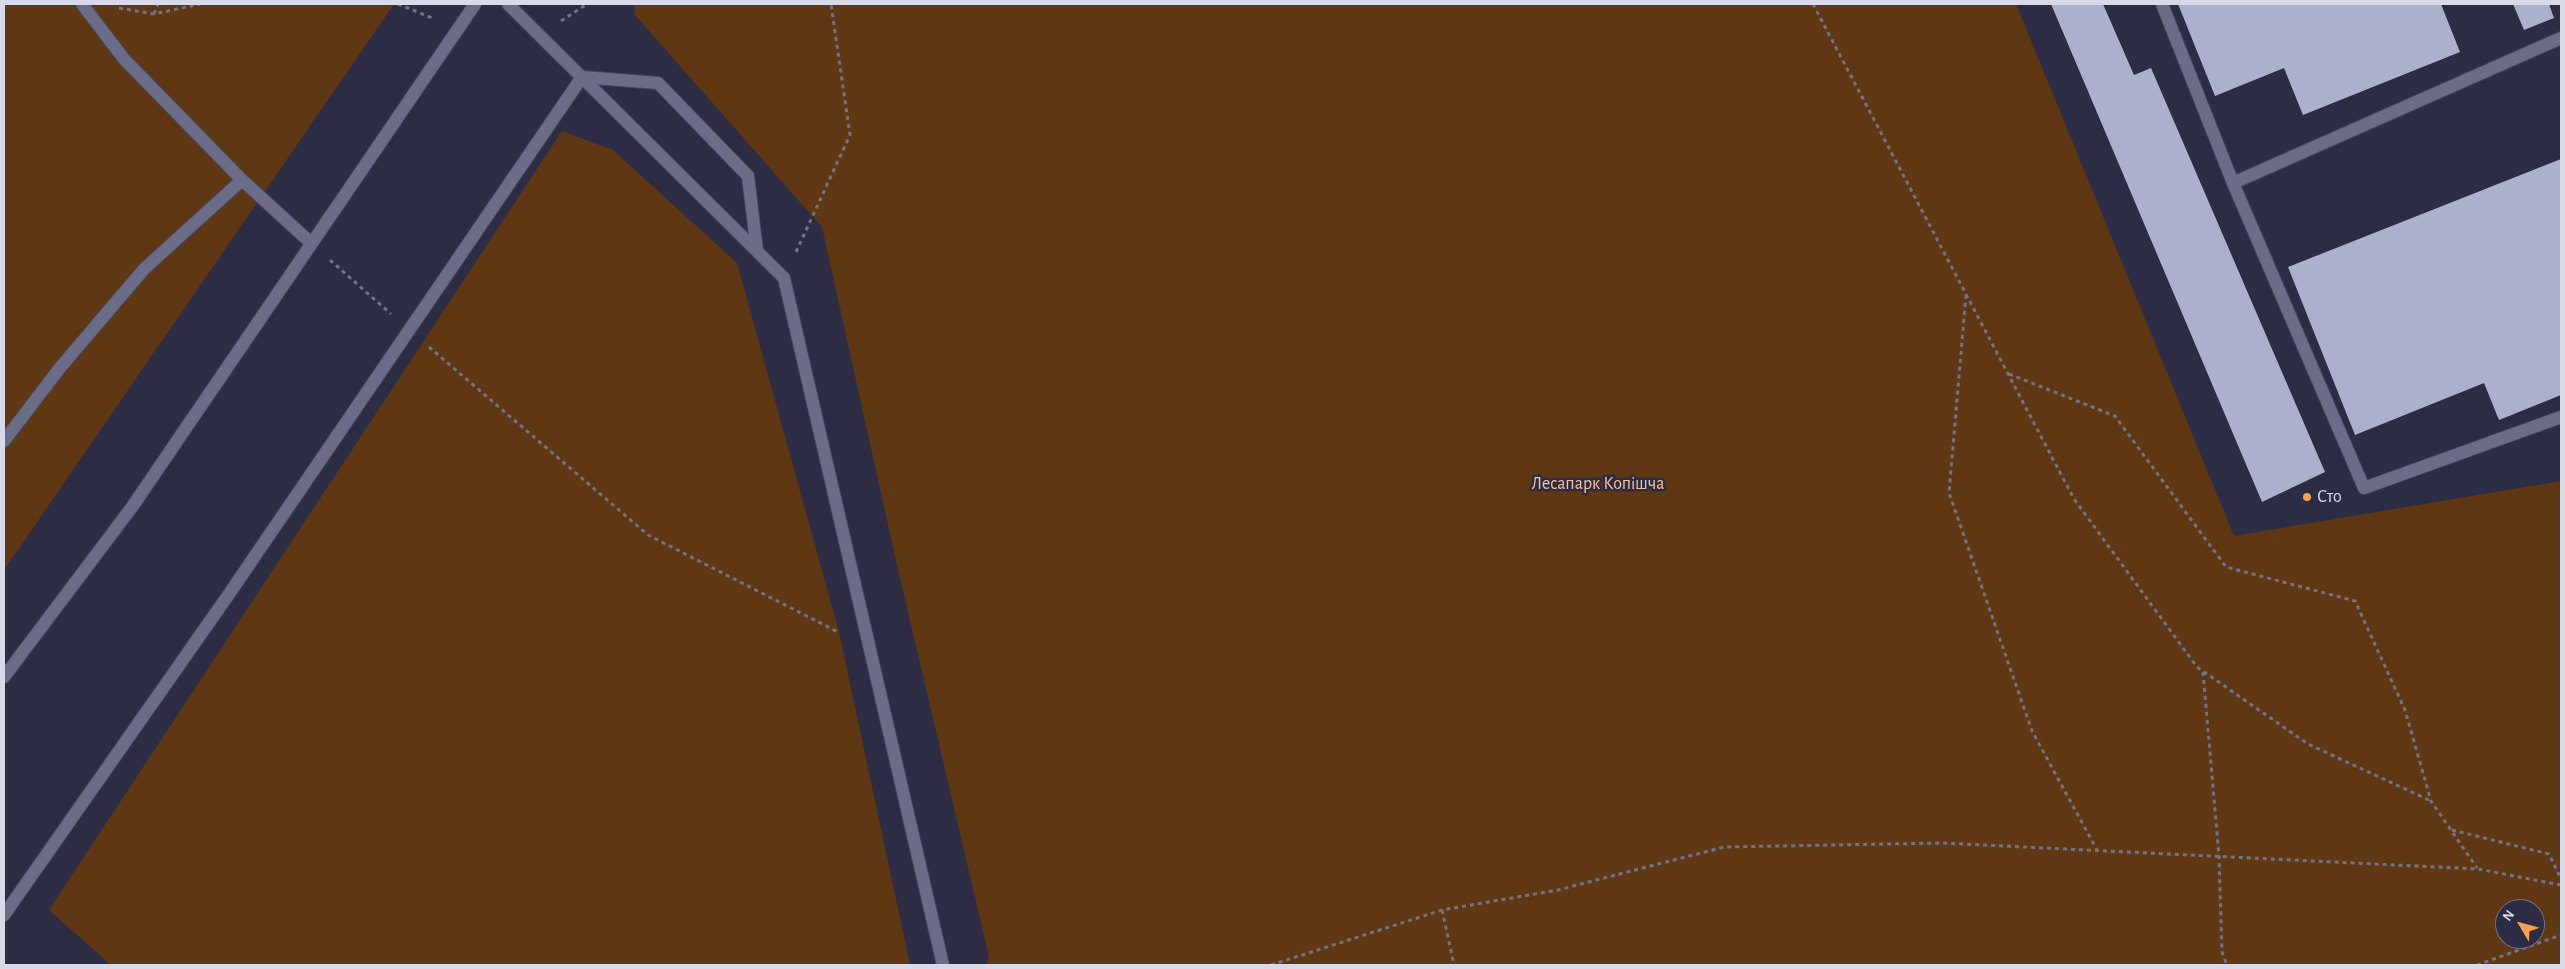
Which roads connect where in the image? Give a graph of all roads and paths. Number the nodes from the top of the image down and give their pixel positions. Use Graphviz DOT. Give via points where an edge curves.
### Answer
graph roads {
  1 [pos="82,4"];
  2 [pos="158,4"];
  3 [pos="200,4"];
  4 [pos="398,4"];
  5 [pos="475,4"];
  6 [pos="508,4"];
  7 [pos="831,4"];
  8 [pos="1812,4"];
  9 [pos="2162,4"];
  10 [pos="116,7"];
  11 [pos="154,14"];
  12 [pos="458,29"];
  13 [pos="2561,38"];
  14 [pos="582,77"];
  15 [pos="242,180"];
  16 [pos="2233,183"];
  17 [pos="311,243"];
  18 [pos="757,251"];
  19 [pos="784,278"];
  20 [pos="1966,295"];
  21 [pos="409,330"];
  22 [pos="2008,373"];
  23 [pos="2561,416"];
  24 [pos="4,441"];
  25 [pos="839,632"];
  26 [pos="2203,671"];
  27 [pos="4,678"];
  28 [pos="2431,801"];
  29 [pos="2451,830"];
  30 [pos="2098,850"];
  31 [pos="2219,856"];
  32 [pos="2478,869"];
  33 [pos="2561,879"];
  34 [pos="2561,885"];
  35 [pos="1442,910"];
  36 [pos="4,915"];
  37 [pos="2561,935"];
  38 [pos="2496,958"];
  39 [pos="943,965"];
  40 [pos="1271,965"];
  41 [pos="1454,965"];
  42 [pos="2227,965"];
  43 [pos="2477,965"];
  44 [pos="2497,965"];
  1 -- 15 [label="lane" via="124,59"];
  2 -- 11 [label="path"];
  3 -- 11 [label="path"];
  4 -- 12 [label="path"];
  5 -- 12 [label="lane"];
  6 -- 14 [label="lane"];
  7 -- 19 [label="path" via="850,136"];
  8 -- 20 [label="path"];
  9 -- 16 [label="lane"];
  10 -- 11 [label="path"];
  12 -- 17 [label="lane"];
  13 -- 16 [label="lane"];
  14 -- 18 [label="lane"];
  14 -- 18 [label="lane" via="658,83 748,176"];
  14 -- 21 [label="lane"];
  15 -- 17 [label="lane"];
  15 -- 24 [label="lane" via="144,269 59,369"];
  16 -- 23 [label="lane" via="2364,488"];
  17 -- 21 [label="path"];
  17 -- 27 [label="lane" via="132,507"];
  18 -- 19 [label="lane"];
  19 -- 39 [label="lane"];
  20 -- 22 [label="path"];
  20 -- 30 [label="path" via="1949,493 2032,731"];
  21 -- 25 [label="path" via="648,535"];
  21 -- 36 [label="lane"];
  22 -- 26 [label="path" via="2074,499"];
  22 -- 28 [label="path" via="2115,416 2226,567 2355,601 2405,710"];
  26 -- 28 [label="path" via="2308,744"];
  26 -- 31 [label="path"];
  28 -- 29 [label="path"];
  29 -- 32 [label="path"];
  29 -- 33 [label="path" via="2549,854"];
  30 -- 31 [label="path"];
  30 -- 35 [label="path" via="1942,843 1724,847 1558,890"];
  31 -- 32 [label="path"];
  31 -- 42 [label="path" via="2222,952"];
  32 -- 34 [label="path"];
  35 -- 40 [label="path"];
  35 -- 41 [label="path"];
  37 -- 38 [label="path"];
  38 -- 43 [label="path"];
  38 -- 44 [label="path"];
}
